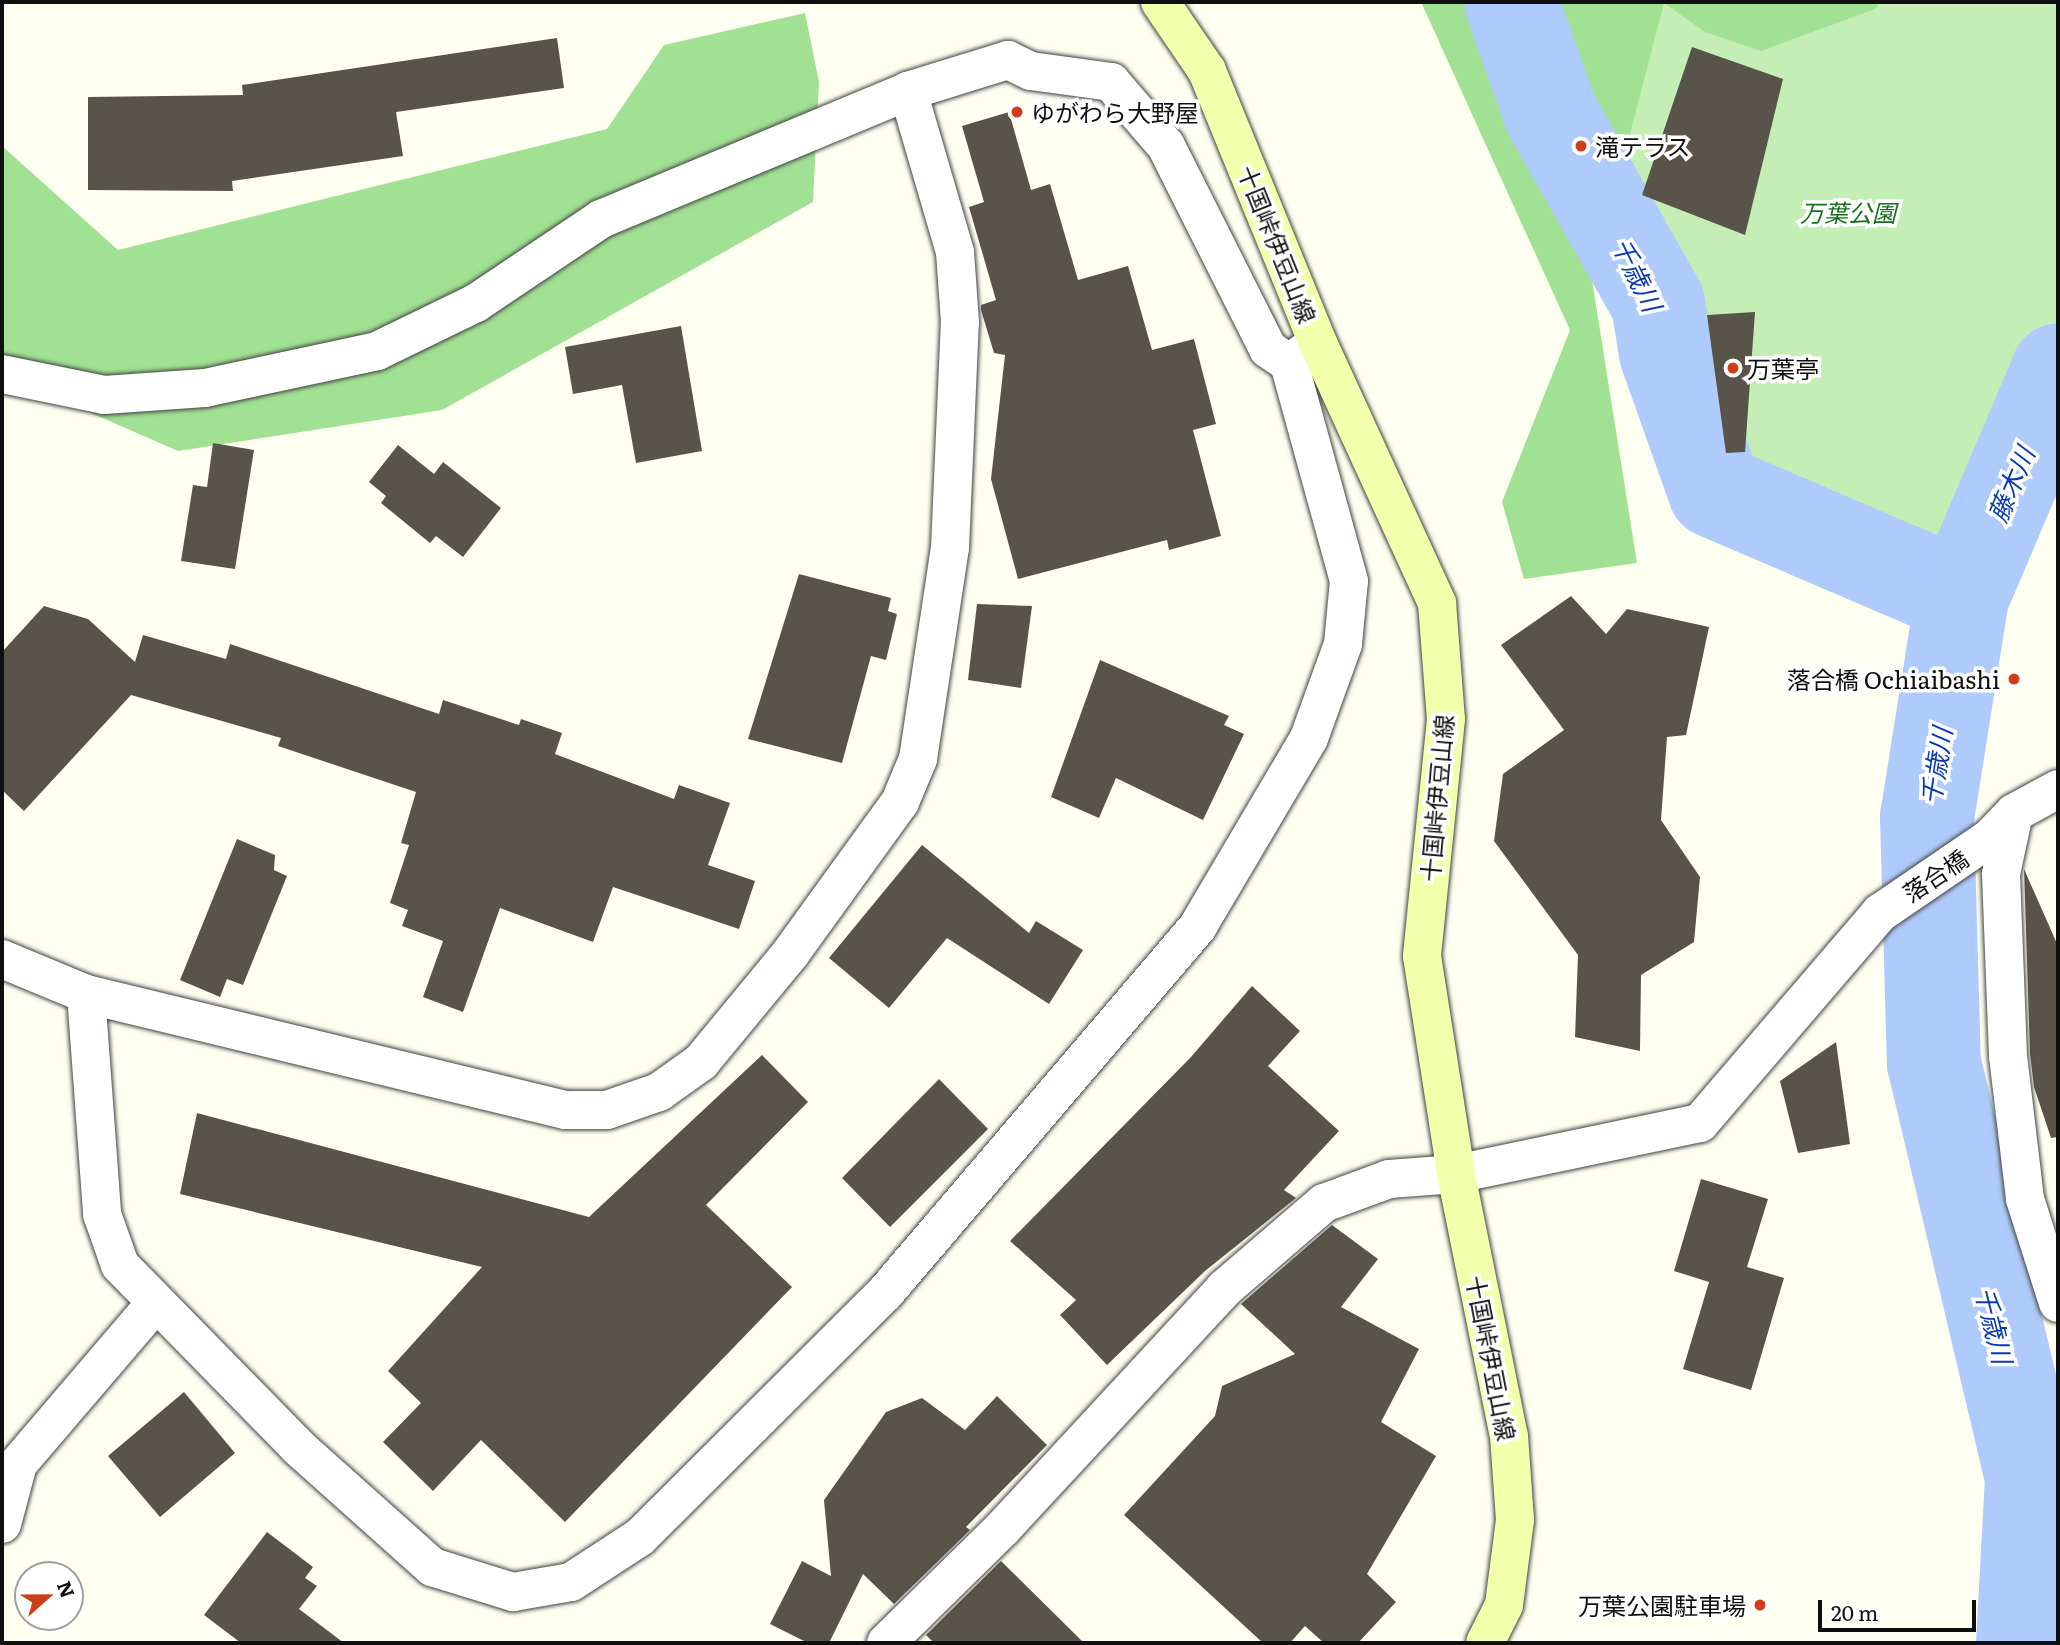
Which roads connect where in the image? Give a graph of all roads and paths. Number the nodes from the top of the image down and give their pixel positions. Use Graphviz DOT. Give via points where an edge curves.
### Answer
graph roads {
  1 [pos="1160,2"];
  2 [pos="908,91"];
  3 [pos="1303,353"];
  4 [pos="2,374"];
  5 [pos="2058,789"];
  6 [pos="2002,826"];
  7 [pos="2,959"];
  8 [pos="86,994"];
  9 [pos="1456,1174"];
  10 [pos="2058,1303"];
  11 [pos="154,1305"];
  12 [pos="2,1524"];
  13 [pos="886,1643"];
  14 [pos="1485,1643"];
  1 -- 3 [label="main road, 十国峠伊豆山線" via="1207,71"];
  2 -- 3 [label="street" via="1008,60 1031,71 1111,82 1166,146 1268,349"];
  2 -- 4 [label="street" via="601,219 476,303 377,351 205,388 117,394"];
  2 -- 8 [label="street" via="956,252 960,322 950,548 918,759 900,802 790,954 701,1062 659,1092 607,1110 565,1110"];
  3 -- 9 [label="main road, 十国峠伊豆山線" via="1437,603 1446,719 1422,956"];
  3 -- 11 [label="street" via="1349,581 1343,644 1309,738 1199,926 898,1279 640,1537 571,1582 513,1591 432,1567 298,1447"];
  5 -- 6 [label="street, 落合橋"];
  6 -- 9 [label="street, 落合橋" via="1881,913 1700,1123"];
  6 -- 10 [label="street" via="2008,1056 2025,1199"];
  7 -- 8 [label="street"];
  8 -- 11 [label="street" via="102,1214 120,1265"];
  9 -- 13 [label="street, 落合橋" via="1389,1180 1324,1203 1224,1289 1003,1528"];
  9 -- 14 [label="main road, 十国峠伊豆山線" via="1509,1436 1515,1520 1504,1605"];
  11 -- 12 [label="street" via="18,1464"];
}
